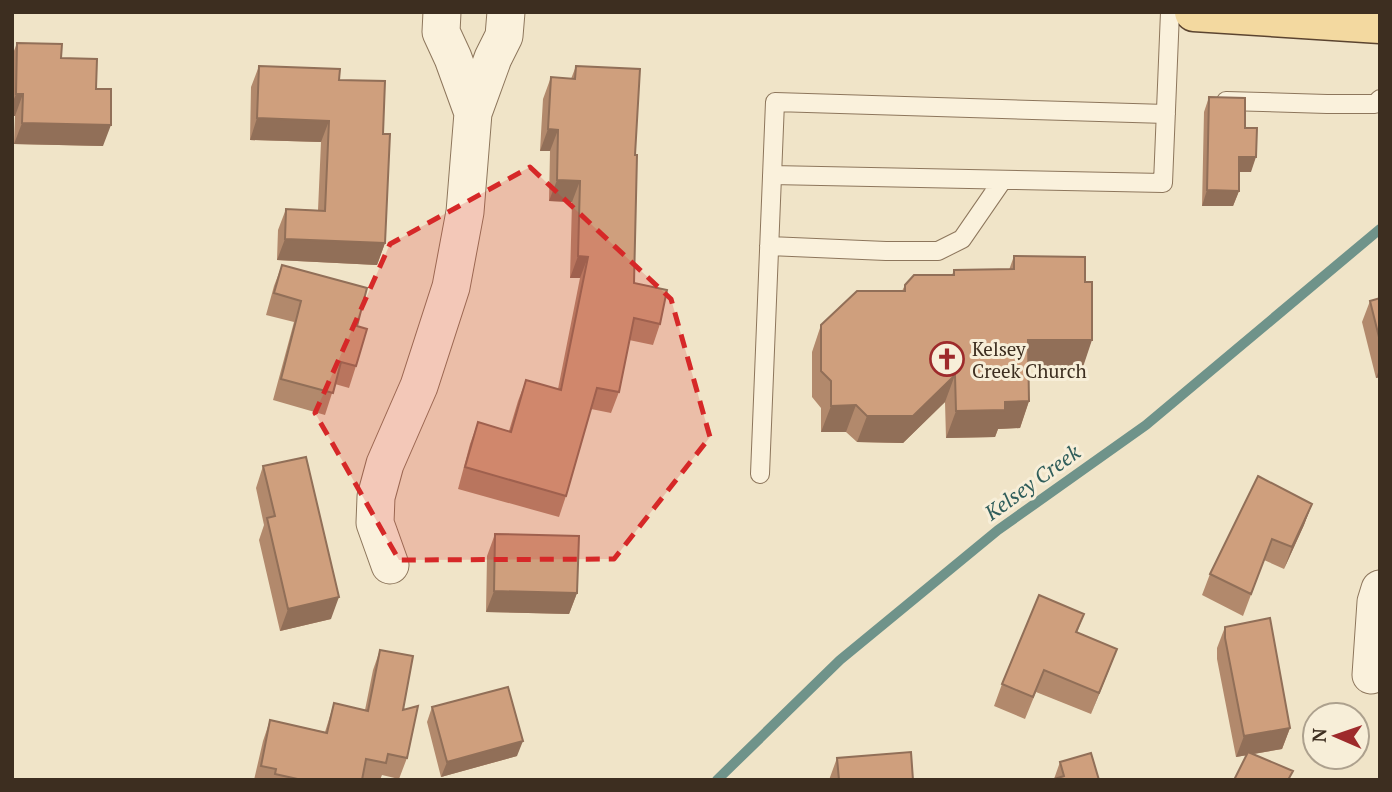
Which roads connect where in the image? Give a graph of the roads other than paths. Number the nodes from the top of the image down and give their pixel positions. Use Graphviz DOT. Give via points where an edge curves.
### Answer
graph roads {
  1 [pos="442,12"];
  2 [pos="506,12"];
  3 [pos="1170,12"];
  4 [pos="1194,12"];
  5 [pos="1380,24"];
  6 [pos="1380,99"];
  7 [pos="1226,101"];
  8 [pos="473,113"];
  9 [pos="1166,114"];
  10 [pos="772,175"];
  11 [pos="1002,181"];
  12 [pos="769,246"];
  13 [pos="760,474"];
  14 [pos="390,565"];
  15 [pos="1380,589"];
  16 [pos="1371,675"];
  1 -- 8 [label="street" via="441,32"];
  2 -- 8 [label="street" via="504,36"];
  3 -- 9 [label="lane"];
  4 -- 5 [label="main road"];
  6 -- 7 [label="lane" via="1375,104"];
  8 -- 14 [label="street" via="465,212 451,287 376,497 375,523"];
  9 -- 10 [label="lane" via="775,102"];
  9 -- 11 [label="lane" via="1163,183"];
  10 -- 11 [label="lane"];
  10 -- 12 [label="lane"];
  11 -- 12 [label="lane" via="962,239 938,251"];
  12 -- 13 [label="lane"];
  15 -- 16 [label="street"];
}
